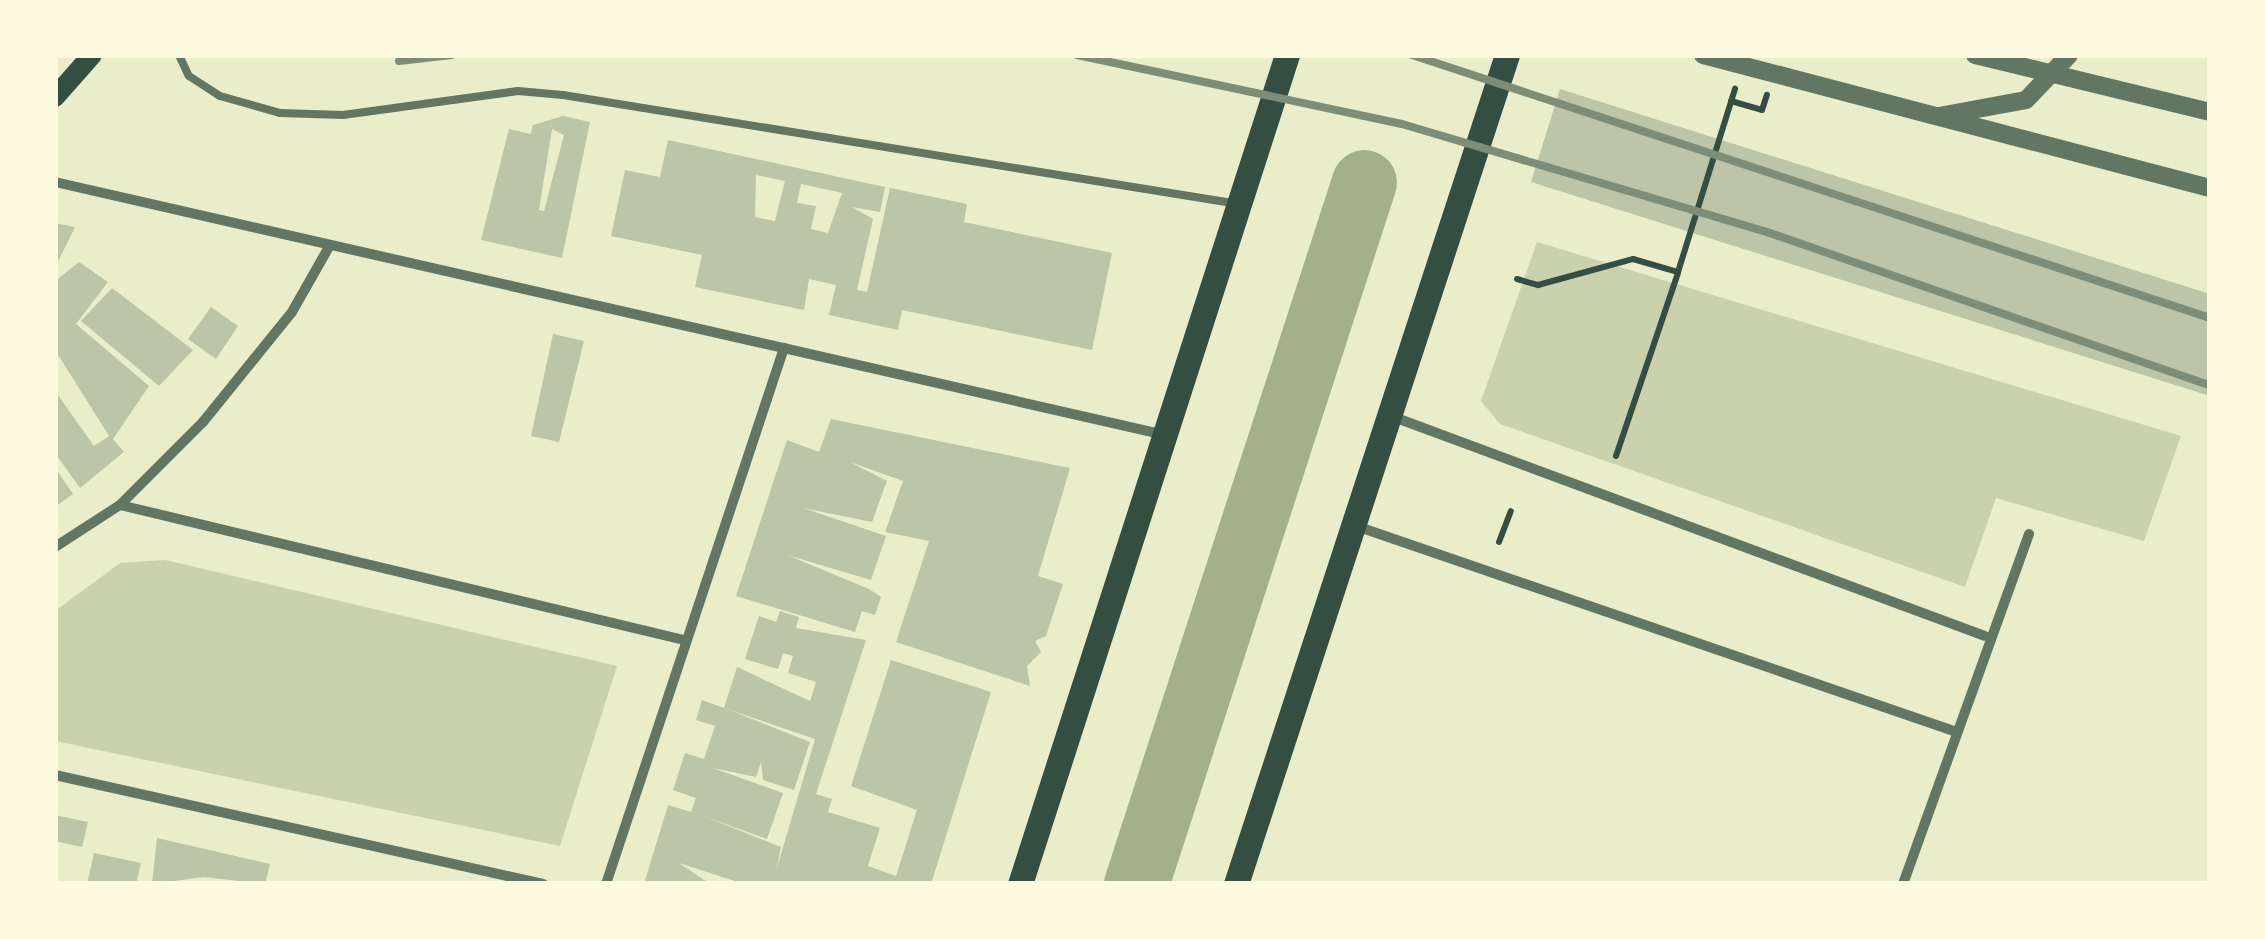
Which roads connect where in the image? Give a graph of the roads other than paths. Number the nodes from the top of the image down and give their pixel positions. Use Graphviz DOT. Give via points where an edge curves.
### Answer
graph roads {
  1 [pos="92,55"];
  2 [pos="179,55"];
  3 [pos="1287,55"];
  4 [pos="1507,55"];
  5 [pos="1703,55"];
  6 [pos="1974,55"];
  7 [pos="2064,63"];
  8 [pos="55,97"];
  9 [pos="2210,112"];
  10 [pos="1913,117"];
  11 [pos="55,182"];
  12 [pos="2210,188"];
  13 [pos="1242,205"];
  14 [pos="329,247"];
  15 [pos="784,348"];
  16 [pos="1390,416"];
  17 [pos="1171,436"];
  18 [pos="120,505"];
  19 [pos="1354,526"];
  20 [pos="2029,534"];
  21 [pos="55,547"];
  22 [pos="1985,636"];
  23 [pos="684,640"];
  24 [pos="1954,731"];
  25 [pos="55,775"];
  26 [pos="543,884"];
  27 [pos="606,884"];
  28 [pos="1020,884"];
  29 [pos="1236,884"];
  30 [pos="1903,884"];
  1 -- 8 [label="main road"];
  2 -- 13 [label="lane" via="189,76 220,96 280,113 563,95"];
  3 -- 13 [label="main road"];
  4 -- 16 [label="main road"];
  5 -- 10 [label="street"];
  6 -- 7 [label="street"];
  7 -- 9 [label="street"];
  7 -- 10 [label="street" via="2012,106"];
  10 -- 12 [label="street"];
  11 -- 14 [label="street"];
  13 -- 17 [label="main road"];
  14 -- 15 [label="street"];
  14 -- 18 [label="street" via="292,312 203,422"];
  15 -- 17 [label="street"];
  15 -- 23 [label="street"];
  16 -- 19 [label="main road"];
  16 -- 22 [label="street"];
  17 -- 28 [label="main road"];
  18 -- 21 [label="street"];
  18 -- 23 [label="street"];
  19 -- 24 [label="street"];
  19 -- 29 [label="main road"];
  20 -- 22 [label="street"];
  22 -- 24 [label="street"];
  23 -- 27 [label="street"];
  24 -- 30 [label="street"];
  25 -- 26 [label="street"];
}
